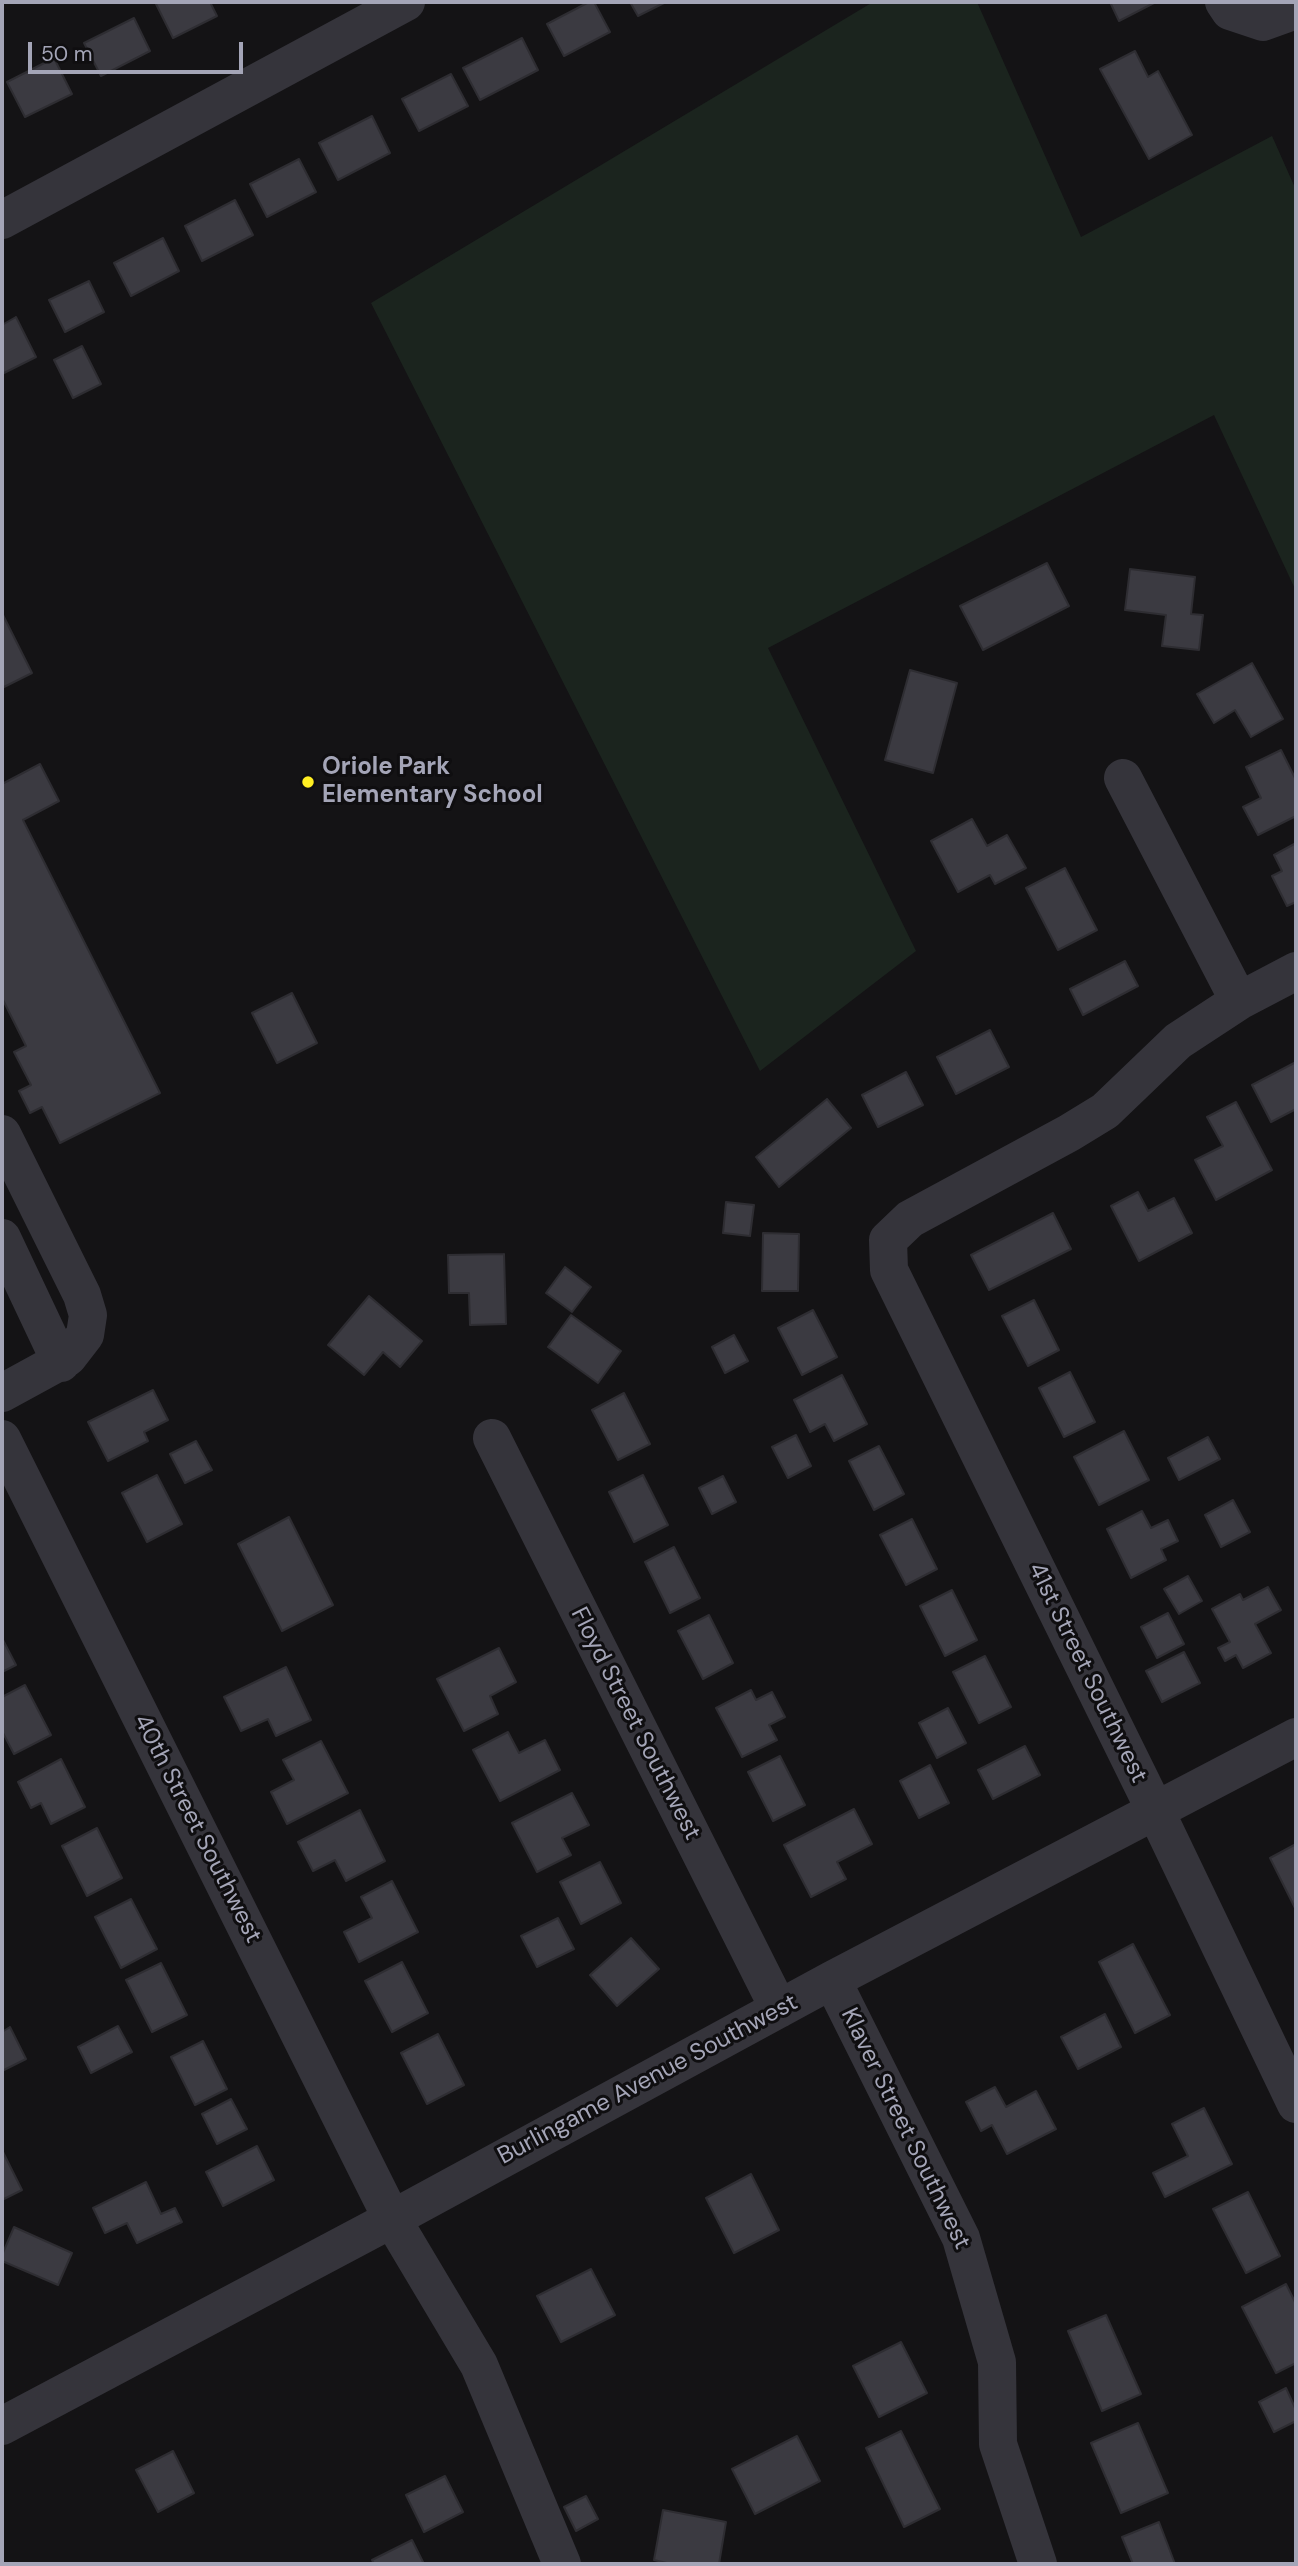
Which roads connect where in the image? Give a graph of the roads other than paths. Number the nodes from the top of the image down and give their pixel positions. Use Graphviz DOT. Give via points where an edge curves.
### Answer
graph roads {
  1 [pos="406,2"];
  2 [pos="1224,2"];
  3 [pos="1279,16"];
  4 [pos="2,220"];
  5 [pos="1123,778"];
  6 [pos="1296,971"];
  7 [pos="1239,1001"];
  8 [pos="2,1134"];
  9 [pos="2,1238"];
  10 [pos="61,1363"];
  11 [pos="2,1393"];
  12 [pos="2,1438"];
  13 [pos="492,1438"];
  14 [pos="1296,1737"];
  15 [pos="1156,1812"];
  16 [pos="832,1980"];
  17 [pos="779,2010"];
  18 [pos="1296,2104"];
  19 [pos="392,2219"];
  20 [pos="3,2424"];
  21 [pos="1030,2562"];
  22 [pos="562,2564"];
  1 -- 4 [label="street"];
  2 -- 3 [label="street" via="1230,11"];
  5 -- 7 [label="street"];
  6 -- 7 [label="street"];
  7 -- 15 [label="street, 41st Street Southwest" via="1178,1041 1105,1111 910,1219 888,1241 889,1270"];
  8 -- 10 [label="street" via="86,1307 85,1335"];
  9 -- 10 [label="street"];
  10 -- 11 [label="street"];
  12 -- 19 [label="street, 40th Street Southwest"];
  13 -- 17 [label="street, Floyd Street Southwest"];
  14 -- 15 [label="street, Burlingame Avenue Southwest"];
  15 -- 16 [label="street, Burlingame Avenue Southwest"];
  15 -- 18 [label="street, 41st Street Southwest"];
  16 -- 17 [label="street, Burlingame Avenue Southwest"];
  16 -- 21 [label="street, Klaver Street Southwest" via="961,2238 997,2362 998,2444"];
  17 -- 19 [label="street, Burlingame Avenue Southwest"];
  19 -- 20 [label="street, Burlingame Avenue Southwest"];
  19 -- 22 [label="street, 40th Street Southwest" via="479,2365"];
}
